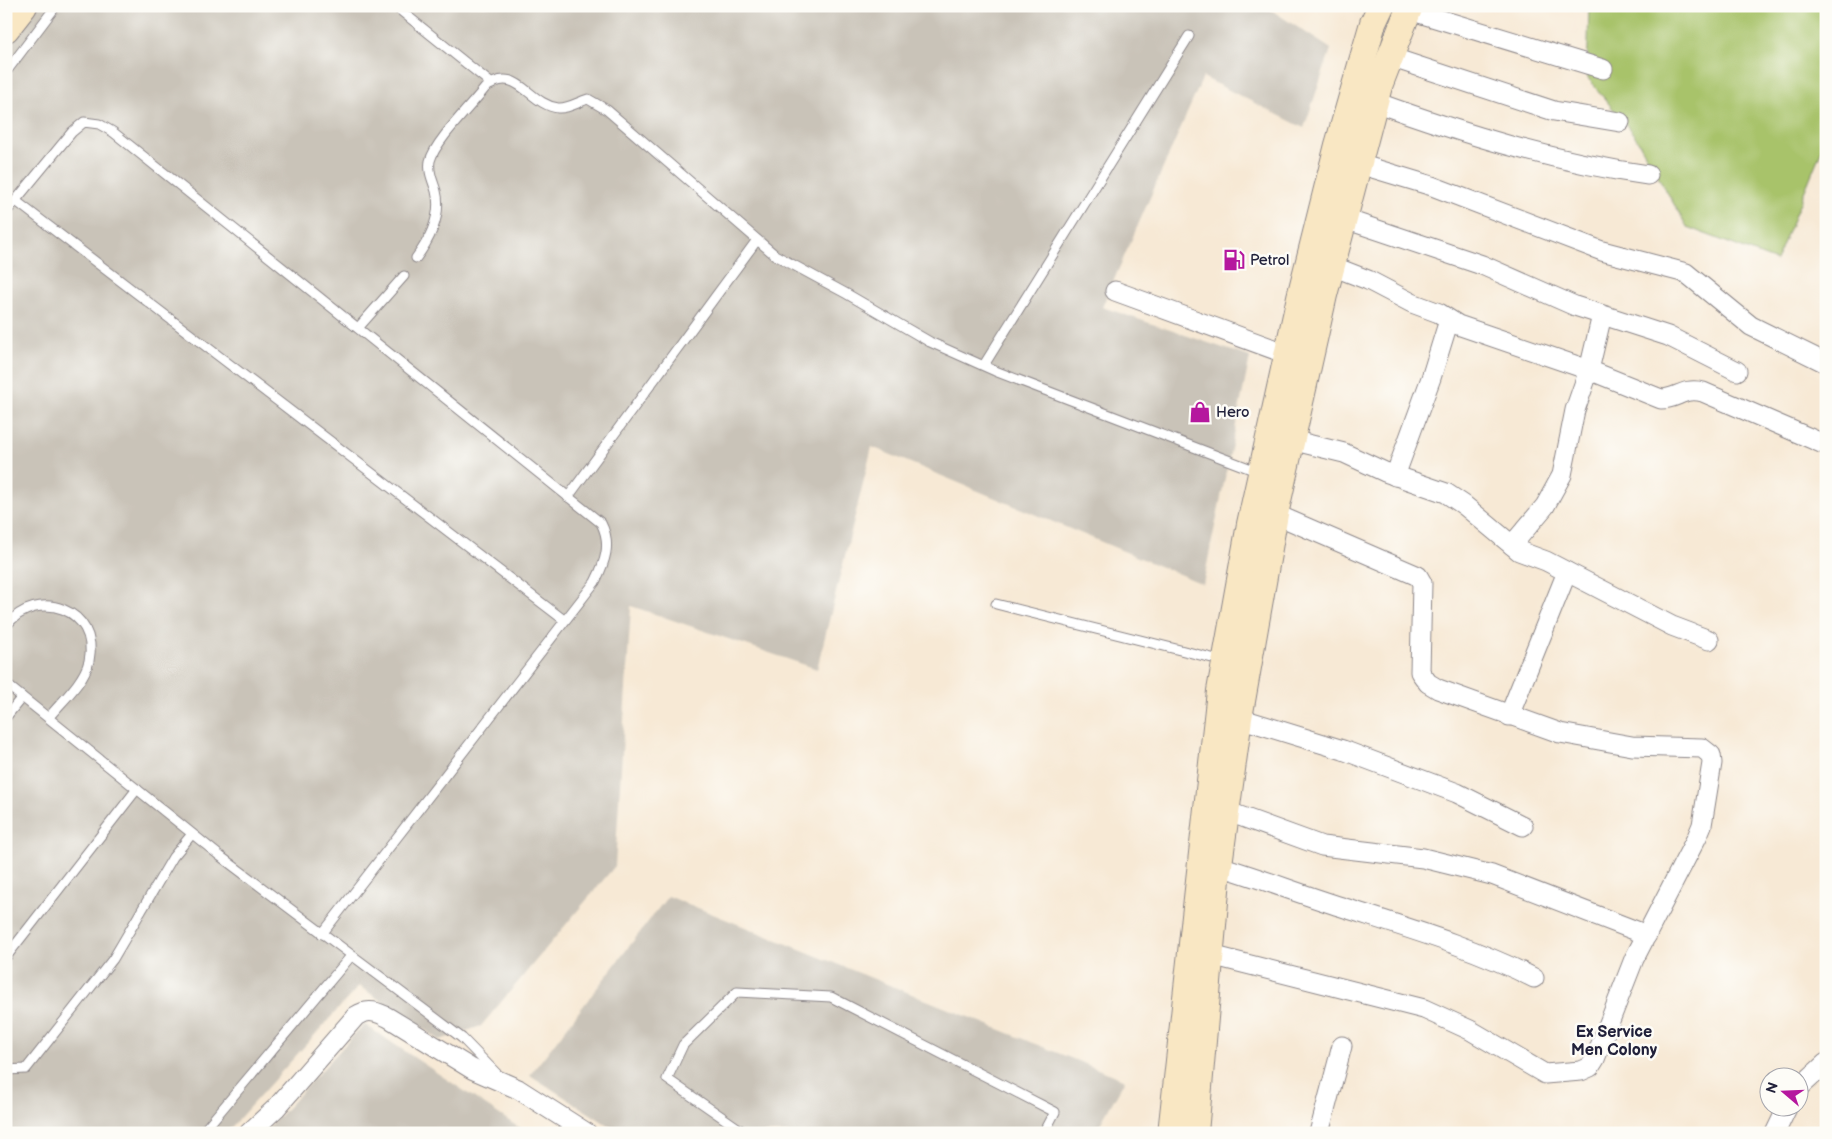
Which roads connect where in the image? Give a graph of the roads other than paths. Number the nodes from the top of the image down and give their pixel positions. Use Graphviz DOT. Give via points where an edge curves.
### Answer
graph roads {
  1 [pos="24,6"];
  2 [pos="56,6"];
  3 [pos="395,6"];
  4 [pos="1381,6"];
  5 [pos="1409,8"];
  6 [pos="6,29"];
  7 [pos="1189,36"];
  8 [pos="1390,57"];
  9 [pos="1603,69"];
  10 [pos="6,72"];
  11 [pos="492,84"];
  12 [pos="1375,102"];
  13 [pos="1620,122"];
  14 [pos="1359,164"];
  15 [pos="1648,175"];
  16 [pos="16,201"];
  17 [pos="6,212"];
  18 [pos="1333,216"];
  19 [pos="757,240"];
  20 [pos="416,258"];
  21 [pos="1332,266"];
  22 [pos="404,276"];
  23 [pos="1115,291"];
  24 [pos="1602,315"];
  25 [pos="1449,320"];
  26 [pos="358,328"];
  27 [pos="1287,354"];
  28 [pos="1826,363"];
  29 [pos="984,365"];
  30 [pos="1589,370"];
  31 [pos="1737,371"];
  32 [pos="1280,438"];
  33 [pos="1826,445"];
  34 [pos="1262,473"];
  35 [pos="1395,476"];
  36 [pos="568,497"];
  37 [pos="1275,514"];
  38 [pos="1512,545"];
  39 [pos="1567,572"];
  40 [pos="996,604"];
  41 [pos="564,620"];
  42 [pos="6,626"];
  43 [pos="1709,640"];
  44 [pos="1226,661"];
  45 [pos="6,684"];
  46 [pos="22,697"];
  47 [pos="1509,716"];
  48 [pos="6,717"];
  49 [pos="49,717"];
  50 [pos="1239,718"];
  51 [pos="1224,753"];
  52 [pos="137,789"];
  53 [pos="1226,811"];
  54 [pos="1522,826"];
  55 [pos="192,834"];
  56 [pos="1219,866"];
  57 [pos="322,934"];
  58 [pos="1647,935"];
  59 [pos="1201,952"];
  60 [pos="351,956"];
  61 [pos="6,957"];
  62 [pos="1534,978"];
  63 [pos="1342,1046"];
  64 [pos="1826,1063"];
  65 [pos="6,1070"];
  66 [pos="1810,1078"];
  67 [pos="506,1084"];
  68 [pos="1783,1116"];
  69 [pos="1184,1124"];
  70 [pos="202,1133"];
  71 [pos="249,1133"];
  72 [pos="586,1133"];
  73 [pos="745,1133"];
  74 [pos="1044,1133"];
  75 [pos="1319,1133"];
  76 [pos="1775,1133"];
  1 -- 6 [label="main road"];
  2 -- 10 [label="lane"];
  3 -- 11 [label="lane"];
  4 -- 18 [label="main road" via="1373,23"];
  5 -- 8 [label="main road"];
  5 -- 9 [label="street"];
  7 -- 29 [label="lane"];
  8 -- 12 [label="main road"];
  8 -- 13 [label="street" via="1554,111"];
  11 -- 19 [label="lane" via="505,79 514,82 543,102 560,108 588,99 599,103"];
  11 -- 20 [label="lane" via="433,154 430,170 438,212"];
  12 -- 14 [label="main road"];
  12 -- 15 [label="street" via="1462,134 1598,168"];
  14 -- 18 [label="main road"];
  14 -- 28 [label="street" via="1432,186 1602,251 1686,273 1751,326"];
  16 -- 17 [label="lane"];
  16 -- 26 [label="lane" via="72,132 84,122 99,124"];
  16 -- 41 [label="lane"];
  18 -- 21 [label="main road"];
  18 -- 24 [label="street" via="1482,265"];
  18 -- 27 [label="main road"];
  19 -- 29 [label="lane" via="775,255 930,342"];
  19 -- 36 [label="lane"];
  21 -- 25 [label="street"];
  21 -- 32 [label="main road"];
  22 -- 26 [label="lane"];
  23 -- 27 [label="street"];
  24 -- 30 [label="street"];
  24 -- 31 [label="street" via="1668,336"];
  25 -- 30 [label="street"];
  25 -- 35 [label="street"];
  26 -- 36 [label="lane"];
  27 -- 32 [label="main road"];
  29 -- 34 [label="lane"];
  30 -- 33 [label="street" via="1661,399 1693,389 1703,392"];
  30 -- 38 [label="street" via="1575,410 1562,475 1545,506"];
  32 -- 34 [label="main road"];
  32 -- 35 [label="street" via="1344,453"];
  32 -- 37 [label="main road"];
  34 -- 44 [label="main road"];
  35 -- 38 [label="street" via="1446,493"];
  36 -- 41 [label="lane" via="601,523 608,543 595,582"];
  37 -- 47 [label="street" via="1418,576 1422,583 1420,672 1438,690"];
  37 -- 50 [label="main road"];
  38 -- 39 [label="street"];
  39 -- 43 [label="street" via="1672,626"];
  39 -- 47 [label="street"];
  40 -- 44 [label="lane"];
  41 -- 57 [label="lane"];
  42 -- 49 [label="lane" via="13,617 36,605 61,608 82,624 89,655 84,673"];
  44 -- 51 [label="main road"];
  45 -- 46 [label="lane"];
  46 -- 48 [label="lane"];
  46 -- 49 [label="lane"];
  47 -- 58 [label="street" via="1560,733 1632,746 1702,748 1711,755 1700,831"];
  49 -- 52 [label="lane"];
  50 -- 51 [label="main road"];
  50 -- 54 [label="street" via="1343,750 1457,793"];
  51 -- 53 [label="main road"];
  51 -- 59 [label="main road"];
  52 -- 55 [label="lane"];
  52 -- 61 [label="lane"];
  53 -- 56 [label="main road"];
  53 -- 58 [label="street" via="1322,846 1423,858 1492,875"];
  55 -- 57 [label="lane"];
  55 -- 65 [label="lane" via="173,857 108,966 26,1069"];
  56 -- 59 [label="main road"];
  56 -- 62 [label="street" via="1491,958"];
  57 -- 60 [label="lane"];
  58 -- 59 [label="street" via="1590,1067 1581,1072 1554,1075 1544,1074 1470,1030 1424,1010"];
  59 -- 69 [label="main road"];
  60 -- 67 [label="lane" via="462,1038"];
  60 -- 70 [label="lane"];
  63 -- 75 [label="street"];
  64 -- 66 [label="street"];
  67 -- 71 [label="street" via="472,1069 378,1012 369,1011 356,1016 276,1108"];
  67 -- 72 [label="street"];
  68 -- 76 [label="street"];
  73 -- 74 [label="lane" via="667,1079 683,1045 738,992 832,996 1055,1112"];
}
